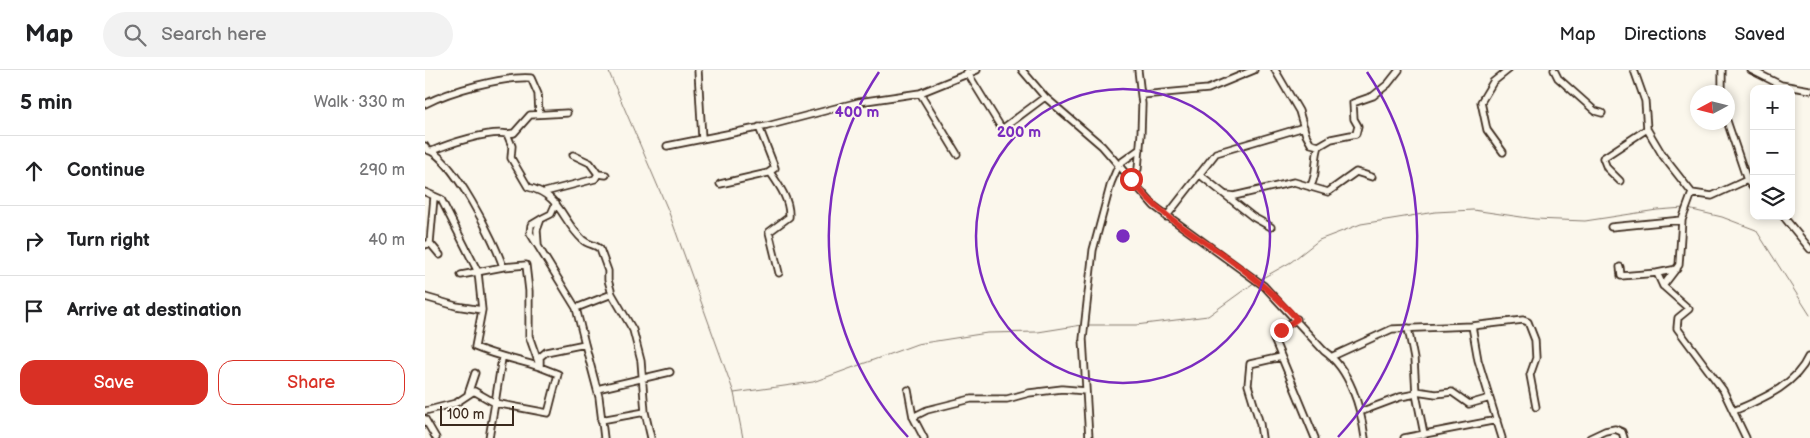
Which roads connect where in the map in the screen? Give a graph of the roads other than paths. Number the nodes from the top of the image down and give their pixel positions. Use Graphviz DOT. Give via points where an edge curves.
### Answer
graph roads {
  1 [pos="698,70"];
  2 [pos="977,70"];
  3 [pos="1022,70"];
  4 [pos="1138,70"];
  5 [pos="1254,70"];
  6 [pos="1275,70"];
  7 [pos="1399,70"];
  8 [pos="1508,70"];
  9 [pos="1554,70"];
  10 [pos="1634,70"];
  11 [pos="1722,70"];
  12 [pos="1751,70"];
  13 [pos="967,72"];
  14 [pos="1722,85"];
  15 [pos="1810,90"];
  16 [pos="919,93"];
  17 [pos="1142,95"];
  18 [pos="1045,98"];
  19 [pos="425,104"];
  20 [pos="1602,112"];
  21 [pos="567,113"];
  22 [pos="539,114"];
  23 [pos="759,127"];
  24 [pos="1304,127"];
  25 [pos="1647,129"];
  26 [pos="1730,130"];
  27 [pos="507,134"];
  28 [pos="701,139"];
  29 [pos="667,146"];
  30 [pos="1319,146"];
  31 [pos="1140,149"];
  32 [pos="427,150"];
  33 [pos="1503,152"];
  34 [pos="957,154"];
  35 [pos="573,155"];
  36 [pos="1119,164"];
  37 [pos="770,172"];
  38 [pos="598,174"];
  39 [pos="1199,174"];
  40 [pos="606,175"];
  41 [pos="1372,177"];
  42 [pos="1131,179"];
  43 [pos="1747,180"];
  44 [pos="1620,181"];
  45 [pos="720,184"];
  46 [pos="1750,184"];
  47 [pos="1310,186"];
  48 [pos="425,192"];
  49 [pos="545,192"];
  50 [pos="1692,193"];
  51 [pos="1227,195"];
  52 [pos="434,197"];
  53 [pos="556,203"];
  54 [pos="1166,216"];
  55 [pos="1682,220"];
  56 [pos="1786,220"];
  57 [pos="1271,227"];
  58 [pos="1611,227"];
  59 [pos="427,244"];
  60 [pos="1810,249"];
  61 [pos="440,255"];
  62 [pos="503,267"];
  63 [pos="1620,267"];
  64 [pos="1677,269"];
  65 [pos="478,272"];
  66 [pos="779,273"];
  67 [pos="1657,273"];
  68 [pos="461,275"];
  69 [pos="1663,286"];
  70 [pos="612,294"];
  71 [pos="425,296"];
  72 [pos="576,308"];
  73 [pos="482,310"];
  74 [pos="1297,319"];
  75 [pos="1473,326"];
  76 [pos="1408,328"];
  77 [pos="585,344"];
  78 [pos="1333,356"];
  79 [pos="1281,357"];
  80 [pos="1808,357"];
  81 [pos="502,358"];
  82 [pos="540,367"];
  83 [pos="670,372"];
  84 [pos="475,373"];
  85 [pos="642,378"];
  86 [pos="597,389"];
  87 [pos="908,390"];
  88 [pos="1086,392"];
  89 [pos="1416,393"];
  90 [pos="468,394"];
  91 [pos="1490,398"];
  92 [pos="495,403"];
  93 [pos="1536,407"];
  94 [pos="425,411"];
  95 [pos="1734,411"];
  96 [pos="645,412"];
  97 [pos="1361,412"];
  98 [pos="913,417"];
  99 [pos="425,419"];
  100 [pos="601,420"];
  101 [pos="1497,420"];
  102 [pos="1424,434"];
  103 [pos="436,438"];
  104 [pos="489,438"];
  105 [pos="604,438"];
  106 [pos="651,438"];
  107 [pos="924,438"];
  108 [pos="1089,438"];
  109 [pos="1262,438"];
  110 [pos="1315,438"];
  111 [pos="1365,438"];
  112 [pos="1404,438"];
  113 [pos="1502,438"];
  114 [pos="1590,438"];
  115 [pos="1624,438"];
  116 [pos="1746,438"];
  1 -- 28 [label="street"];
  2 -- 13 [label="street"];
  3 -- 18 [label="street"];
  4 -- 17 [label="street"];
  5 -- 17 [label="street" via="1208,89"];
  6 -- 24 [label="street" via="1299,111"];
  7 -- 30 [label="street" via="1373,96 1353,103 1358,126 1355,134 1331,139"];
  8 -- 33 [label="street" via="1493,82 1481,102 1487,130"];
  9 -- 20 [label="street" via="1558,78 1595,111"];
  10 -- 25 [label="street" via="1645,101"];
  11 -- 14 [label="street"];
  12 -- 15 [label="street" via="1788,87"];
  13 -- 16 [label="street"];
  13 -- 18 [label="street" via="1002,129"];
  16 -- 23 [label="street" via="859,102"];
  16 -- 34 [label="street"];
  17 -- 31 [label="street"];
  18 -- 36 [label="street"];
  19 -- 22 [label="street" via="477,86 514,77 531,78 538,94"];
  21 -- 22 [label="street"];
  22 -- 27 [label="street" via="530,115 514,134"];
  23 -- 28 [label="street"];
  23 -- 37 [label="street" via="775,168"];
  24 -- 30 [label="street" via="1311,144"];
  24 -- 39 [label="street" via="1221,151"];
  25 -- 44 [label="street" via="1603,158 1607,168"];
  25 -- 50 [label="street"];
  26 -- 43 [label="street"];
  27 -- 32 [label="street" via="486,135"];
  27 -- 49 [label="street" via="512,146 511,158 528,187"];
  28 -- 29 [label="street"];
  30 -- 47 [label="street" via="1315,179"];
  31 -- 36 [label="street"];
  31 -- 42 [label="street" via="1139,169"];
  32 -- 62 [label="street" via="456,176 490,236"];
  35 -- 38 [label="street" via="590,163"];
  36 -- 42 [label="street"];
  36 -- 88 [label="street" via="1093,250 1083,339"];
  37 -- 45 [label="street"];
  37 -- 66 [label="street" via="784,194 789,210 789,217 769,232"];
  38 -- 40 [label="street"];
  38 -- 49 [label="street" via="595,179"];
  39 -- 51 [label="street"];
  39 -- 54 [label="street"];
  41 -- 47 [label="street" via="1356,172 1328,192"];
  42 -- 54 [label="street"];
  43 -- 46 [label="street"];
  43 -- 50 [label="street" via="1712,196"];
  47 -- 51 [label="street" via="1294,182"];
  48 -- 52 [label="street"];
  49 -- 53 [label="street"];
  50 -- 55 [label="street"];
  51 -- 57 [label="street"];
  52 -- 59 [label="street"];
  52 -- 65 [label="street" via="441,199"];
  53 -- 70 [label="street" via="583,240 600,249"];
  53 -- 72 [label="street" via="551,214 531,225 531,233"];
  54 -- 74 [label="street" via="1264,286"];
  55 -- 58 [label="street"];
  55 -- 64 [label="street"];
  56 -- 60 [label="street"];
  59 -- 61 [label="street"];
  62 -- 65 [label="street"];
  62 -- 82 [label="street" via="526,265 529,336"];
  63 -- 67 [label="street" via="1621,276"];
  64 -- 67 [label="street"];
  64 -- 69 [label="street"];
  65 -- 68 [label="street"];
  65 -- 73 [label="street"];
  67 -- 69 [label="street"];
  69 -- 95 [label="street" via="1689,310 1678,318 1677,328 1723,390"];
  70 -- 72 [label="street"];
  70 -- 85 [label="street" via="633,330"];
  71 -- 73 [label="street"];
  72 -- 77 [label="street"];
  73 -- 81 [label="street" via="475,347"];
  74 -- 78 [label="street" via="1324,351"];
  74 -- 79 [label="street" via="1274,339"];
  75 -- 76 [label="street"];
  75 -- 91 [label="street" via="1478,360"];
  75 -- 93 [label="street" via="1516,319 1528,322 1535,340 1536,358 1530,375"];
  76 -- 78 [label="street" via="1386,330"];
  76 -- 89 [label="street"];
  77 -- 82 [label="street" via="546,352 540,357"];
  77 -- 86 [label="street"];
  78 -- 97 [label="street"];
  79 -- 109 [label="street" via="1250,364 1248,385"];
  79 -- 110 [label="street"];
  80 -- 95 [label="street" via="1801,371 1788,383"];
  81 -- 82 [label="street"];
  81 -- 92 [label="street"];
  82 -- 92 [label="street" via="558,374 550,412"];
  83 -- 85 [label="street"];
  84 -- 90 [label="street"];
  85 -- 86 [label="street"];
  85 -- 96 [label="street"];
  86 -- 100 [label="street"];
  87 -- 98 [label="street"];
  88 -- 98 [label="street" via="1062,389 1007,399 971,399 927,410"];
  88 -- 108 [label="street"];
  89 -- 91 [label="street" via="1452,392 1469,404"];
  89 -- 97 [label="street"];
  89 -- 102 [label="street"];
  90 -- 92 [label="street" via="474,391"];
  90 -- 94 [label="street" via="456,403"];
  91 -- 101 [label="street"];
  92 -- 104 [label="street"];
  95 -- 116 [label="street"];
  96 -- 100 [label="street"];
  96 -- 106 [label="street"];
  97 -- 111 [label="street"];
  98 -- 107 [label="street"];
  99 -- 103 [label="street"];
  100 -- 105 [label="street"];
  101 -- 102 [label="street"];
  101 -- 113 [label="street"];
  102 -- 112 [label="street"];
  114 -- 115 [label="street" via="1615,429 1622,432"];
}
